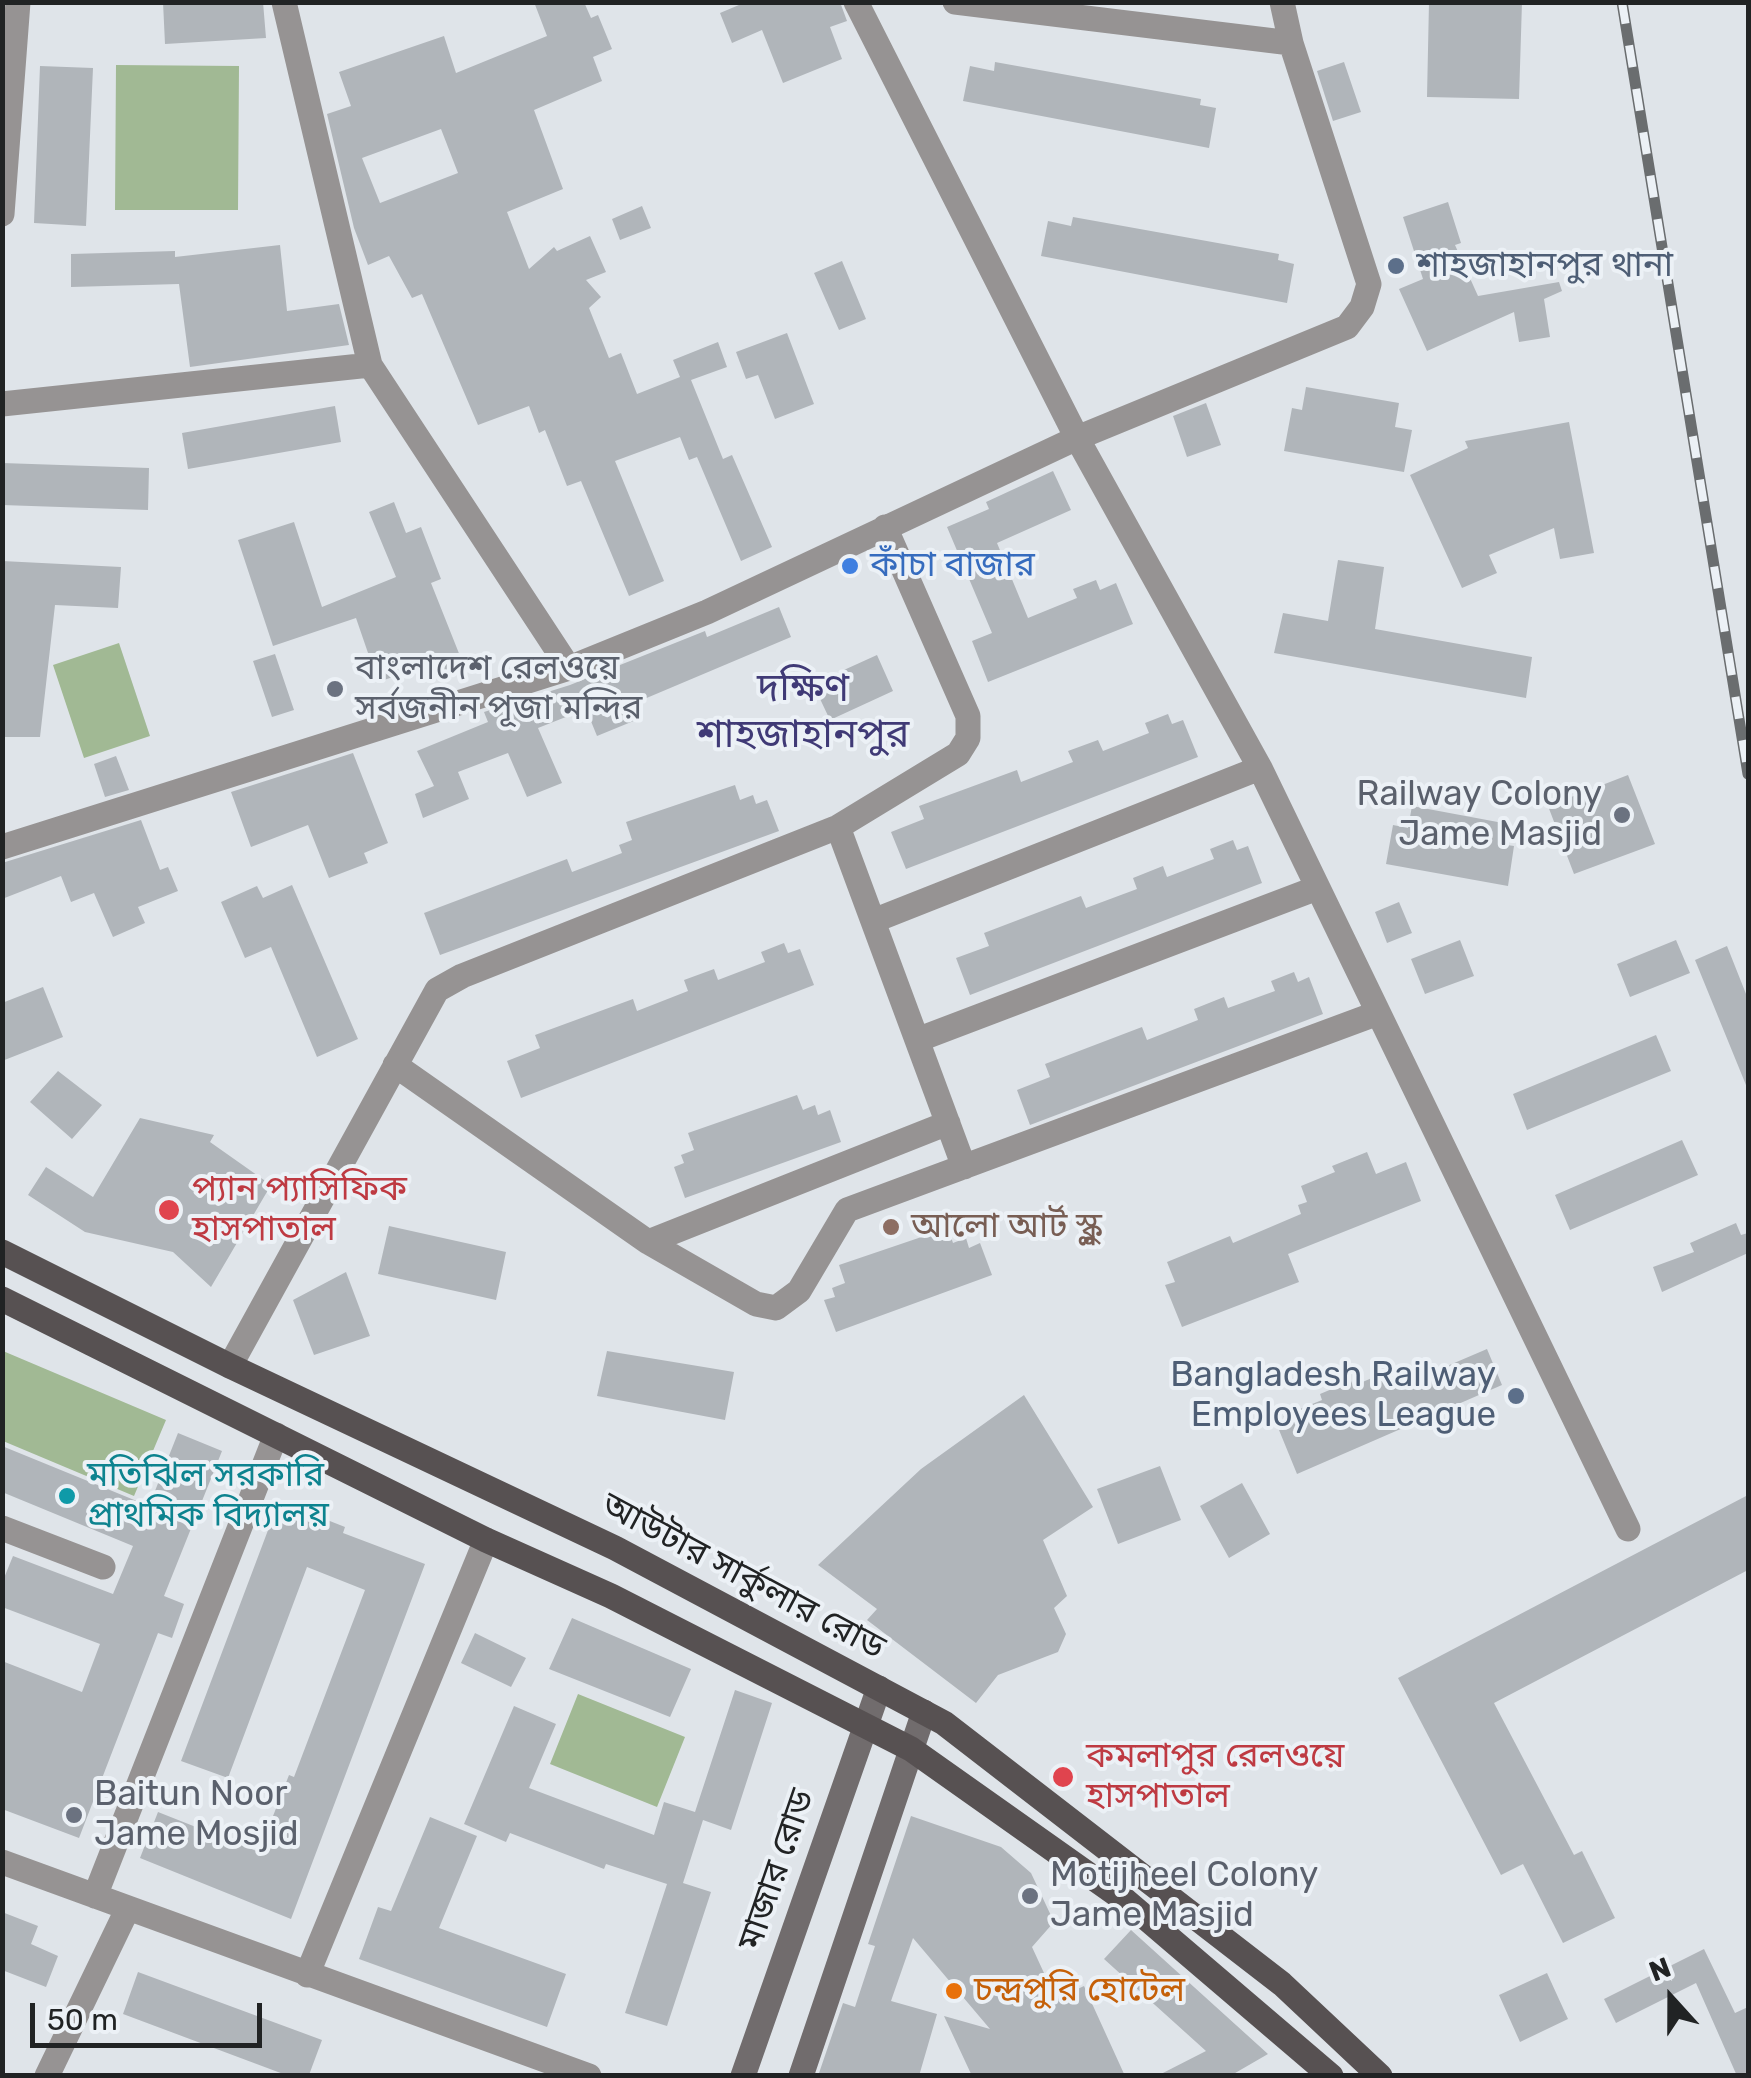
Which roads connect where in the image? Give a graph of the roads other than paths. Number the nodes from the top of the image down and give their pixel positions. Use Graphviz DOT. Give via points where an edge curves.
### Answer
graph roads {
  1 [pos="18,2"];
  2 [pos="284,2"];
  3 [pos="856,2"];
  4 [pos="955,2"];
  5 [pos="1282,2"];
  6 [pos="1291,43"];
  7 [pos="8,48"];
  8 [pos="2,214"];
  9 [pos="370,365"];
  10 [pos="2,404"];
  11 [pos="1077,438"];
  12 [pos="886,527"];
  13 [pos="569,668"];
  14 [pos="1260,768"];
  15 [pos="838,827"];
  16 [pos="2,847"];
  17 [pos="1317,888"];
  18 [pos="873,921"];
  19 [pos="1378,1013"];
  20 [pos="917,1040"];
  21 [pos="395,1065"];
  22 [pos="948,1122"];
  23 [pos="964,1167"];
  24 [pos="648,1242"];
  25 [pos="2,1252"];
  26 [pos="2,1299"];
  27 [pos="230,1366"];
  28 [pos="276,1435"];
  29 [pos="2,1528"];
  30 [pos="1628,1529"];
  31 [pos="486,1540"];
  32 [pos="103,1566"];
  33 [pos="880,1688"];
  34 [pos="924,1712"];
  35 [pos="865,1723"];
  36 [pos="911,1749"];
  37 [pos="2,1862"];
  38 [pos="95,1896"];
  39 [pos="128,1908"];
  40 [pos="307,1975"];
  41 [pos="47,2076"];
  42 [pos="589,2076"];
  43 [pos="743,2076"];
  44 [pos="802,2076"];
  45 [pos="1331,2076"];
  46 [pos="1380,2076"];
  1 -- 7 [label="street"];
  2 -- 9 [label="street"];
  3 -- 11 [label="street"];
  4 -- 6 [label="street"];
  5 -- 6 [label="street"];
  6 -- 11 [label="street" via="1369,284 1362,307 1346,326"];
  7 -- 8 [label="street"];
  9 -- 10 [label="street"];
  9 -- 13 [label="street"];
  11 -- 12 [label="street"];
  11 -- 14 [label="street"];
  12 -- 13 [label="street"];
  12 -- 15 [label="street" via="968,716 968,738 958,754"];
  13 -- 16 [label="street"];
  14 -- 17 [label="street"];
  14 -- 18 [label="street"];
  15 -- 18 [label="street"];
  15 -- 21 [label="street" via="462,976 437,990"];
  17 -- 19 [label="street"];
  17 -- 20 [label="street"];
  18 -- 20 [label="street"];
  19 -- 23 [label="street"];
  19 -- 30 [label="street"];
  20 -- 22 [label="street"];
  21 -- 24 [label="street"];
  21 -- 27 [label="street"];
  22 -- 23 [label="street"];
  22 -- 24 [label="street"];
  23 -- 24 [label="street" via="847,1210 798,1291 776,1308 756,1304"];
  25 -- 27 [label="main road, আউটার সার্কুলার রোড"];
  26 -- 28 [label="main road, আউটার সার্কুলার রোড"];
  27 -- 33 [label="main road, আউটার সার্কুলার রোড" via="615,1548"];
  28 -- 31 [label="main road, আউটার সার্কুলার রোড"];
  28 -- 38 [label="street"];
  29 -- 32 [label="street"];
  31 -- 35 [label="main road, আউটার সার্কুলার রোড"];
  31 -- 40 [label="street"];
  33 -- 34 [label="main road, আউটার সার্কুলার রোড"];
  33 -- 35 [label="main road, মাজার রোড"];
  34 -- 36 [label="main road"];
  34 -- 46 [label="main road, আউটার সার্কুলার রোড" via="1282,1984"];
  35 -- 36 [label="main road, আউটার সার্কুলার রোড"];
  35 -- 43 [label="main road, মাজার রোড"];
  36 -- 44 [label="main road"];
  36 -- 45 [label="main road, আউটার সার্কুলার রোড" via="1126,1901"];
  37 -- 38 [label="street"];
  38 -- 39 [label="street"];
  39 -- 40 [label="street"];
  39 -- 41 [label="street"];
  40 -- 42 [label="street"];
}
